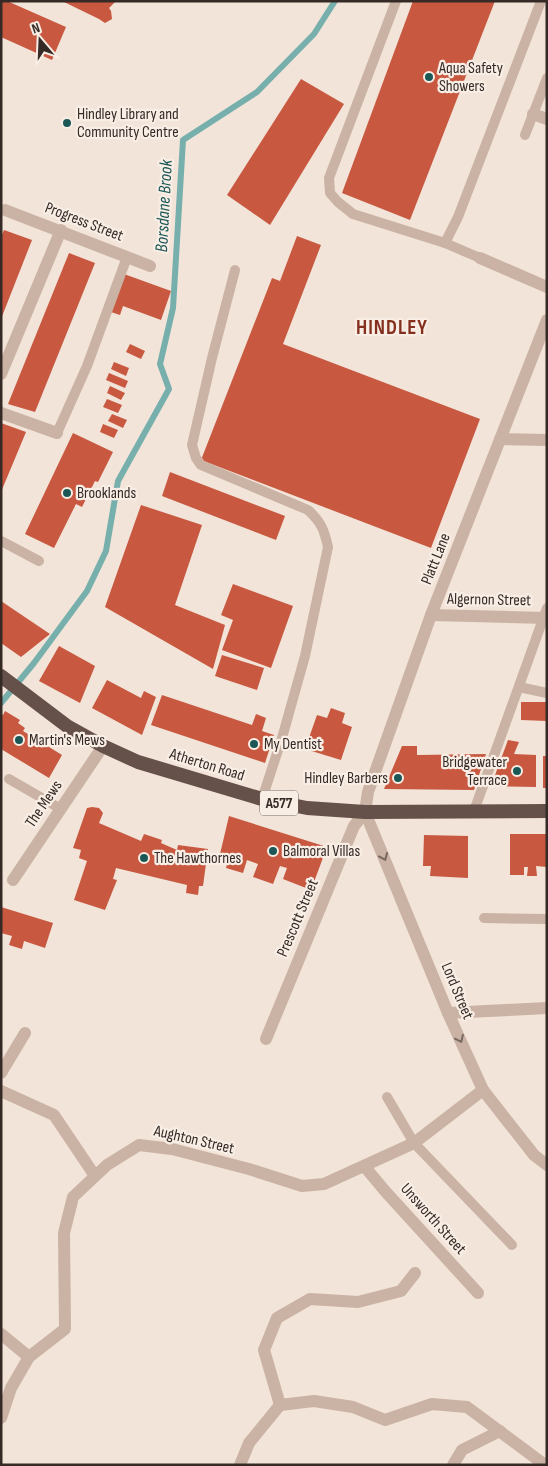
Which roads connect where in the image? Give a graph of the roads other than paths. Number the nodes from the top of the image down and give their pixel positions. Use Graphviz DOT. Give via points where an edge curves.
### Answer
graph roads {
  1 [pos="396,1"];
  2 [pos="541,1"];
  3 [pos="547,78"];
  4 [pos="533,114"];
  5 [pos="547,119"];
  6 [pos="526,135"];
  7 [pos="5,210"];
  8 [pos="61,230"];
  9 [pos="446,243"];
  10 [pos="127,257"];
  11 [pos="480,258"];
  12 [pos="150,266"];
  13 [pos="235,270"];
  14 [pos="547,287"];
  15 [pos="547,320"];
  16 [pos="1,374"];
  17 [pos="1,413"];
  18 [pos="57,434"];
  19 [pos="500,439"];
  20 [pos="547,440"];
  21 [pos="1,541"];
  22 [pos="39,561"];
  23 [pos="431,615"];
  24 [pos="546,615"];
  25 [pos="1,676"];
  26 [pos="519,687"];
  27 [pos="547,693"];
  28 [pos="102,746"];
  29 [pos="9,779"];
  30 [pos="262,799"];
  31 [pos="61,809"];
  32 [pos="474,811"];
  33 [pos="547,811"];
  34 [pos="365,812"];
  35 [pos="13,880"];
  36 [pos="484,918"];
  37 [pos="547,919"];
  38 [pos="547,1008"];
  39 [pos="448,1013"];
  40 [pos="25,1034"];
  41 [pos="266,1039"];
  42 [pos="1,1073"];
  43 [pos="483,1090"];
  44 [pos="1,1091"];
  45 [pos="387,1097"];
  46 [pos="414,1143"];
  47 [pos="547,1165"];
  48 [pos="366,1167"];
  49 [pos="95,1176"];
  50 [pos="512,1245"];
  51 [pos="414,1273"];
  52 [pos="478,1293"];
  53 [pos="1,1334"];
  54 [pos="30,1357"];
  55 [pos="280,1406"];
  56 [pos="1,1418"];
  57 [pos="500,1431"];
  58 [pos="240,1465"];
  59 [pos="453,1465"];
  60 [pos="545,1465"];
  1 -- 9 [label="lane" via="329,178 330,192 353,214"];
  2 -- 9 [label="lane"];
  3 -- 4 [label="lane"];
  4 -- 5 [label="street"];
  4 -- 6 [label="lane"];
  7 -- 8 [label="street, Progress Street"];
  8 -- 10 [label="street, Progress Street"];
  8 -- 16 [label="street"];
  9 -- 11 [label="lane"];
  10 -- 12 [label="street, Progress Street"];
  10 -- 18 [label="lane" via="87,366"];
  11 -- 14 [label="street"];
  13 -- 30 [label="lane" via="192,445 196,458 201,465 308,510 320,520 328,548 302,665"];
  15 -- 19 [label="street, Platt Lane"];
  17 -- 18 [label="street"];
  19 -- 20 [label="street"];
  19 -- 23 [label="street, Platt Lane"];
  21 -- 22 [label="lane"];
  23 -- 24 [label="street, Algernon Street"];
  23 -- 34 [label="street, Platt Lane" via="368,792"];
  24 -- 26 [label="lane"];
  25 -- 28 [label="highway, Atherton Road / A577" via="67,726"];
  26 -- 27 [label="lane"];
  26 -- 32 [label="lane"];
  28 -- 30 [label="highway, Atherton Road / A577" via="138,762"];
  28 -- 31 [label="street, The Mews"];
  29 -- 31 [label="lane"];
  30 -- 34 [label="highway, Atherton Road / A577" via="307,808"];
  31 -- 35 [label="street, The Mews"];
  32 -- 33 [label="highway, Atherton Road / A577"];
  32 -- 34 [label="highway, Atherton Road / A577"];
  34 -- 39 [label="street, Lord Street, one-way"];
  34 -- 41 [label="street, Prescott Street" via="354,826"];
  36 -- 37 [label="lane"];
  38 -- 39 [label="street"];
  39 -- 43 [label="street, Lord Street, one-way"];
  40 -- 42 [label="street"];
  43 -- 46 [label="street, Aughton Street"];
  43 -- 47 [label="street, Lord Street" via="534,1155"];
  44 -- 49 [label="street" via="54,1115"];
  45 -- 46 [label="lane"];
  46 -- 48 [label="street, Aughton Street"];
  46 -- 50 [label="lane"];
  48 -- 49 [label="street, Aughton Street" via="324,1184 302,1186 172,1149 139,1145"];
  48 -- 52 [label="street, Unsworth Street"];
  49 -- 54 [label="street, Aughton Street" via="73,1197 64,1233 65,1329"];
  51 -- 55 [label="street" via="401,1291 358,1302 310,1299 277,1318 264,1350"];
  53 -- 54 [label="street"];
  54 -- 56 [label="street, Aughton Street" via="11,1388"];
  55 -- 57 [label="street" via="314,1401 353,1408 385,1420 432,1404 467,1407"];
  55 -- 58 [label="street" via="249,1443"];
  57 -- 59 [label="street" via="462,1450"];
  57 -- 60 [label="street"];
}
